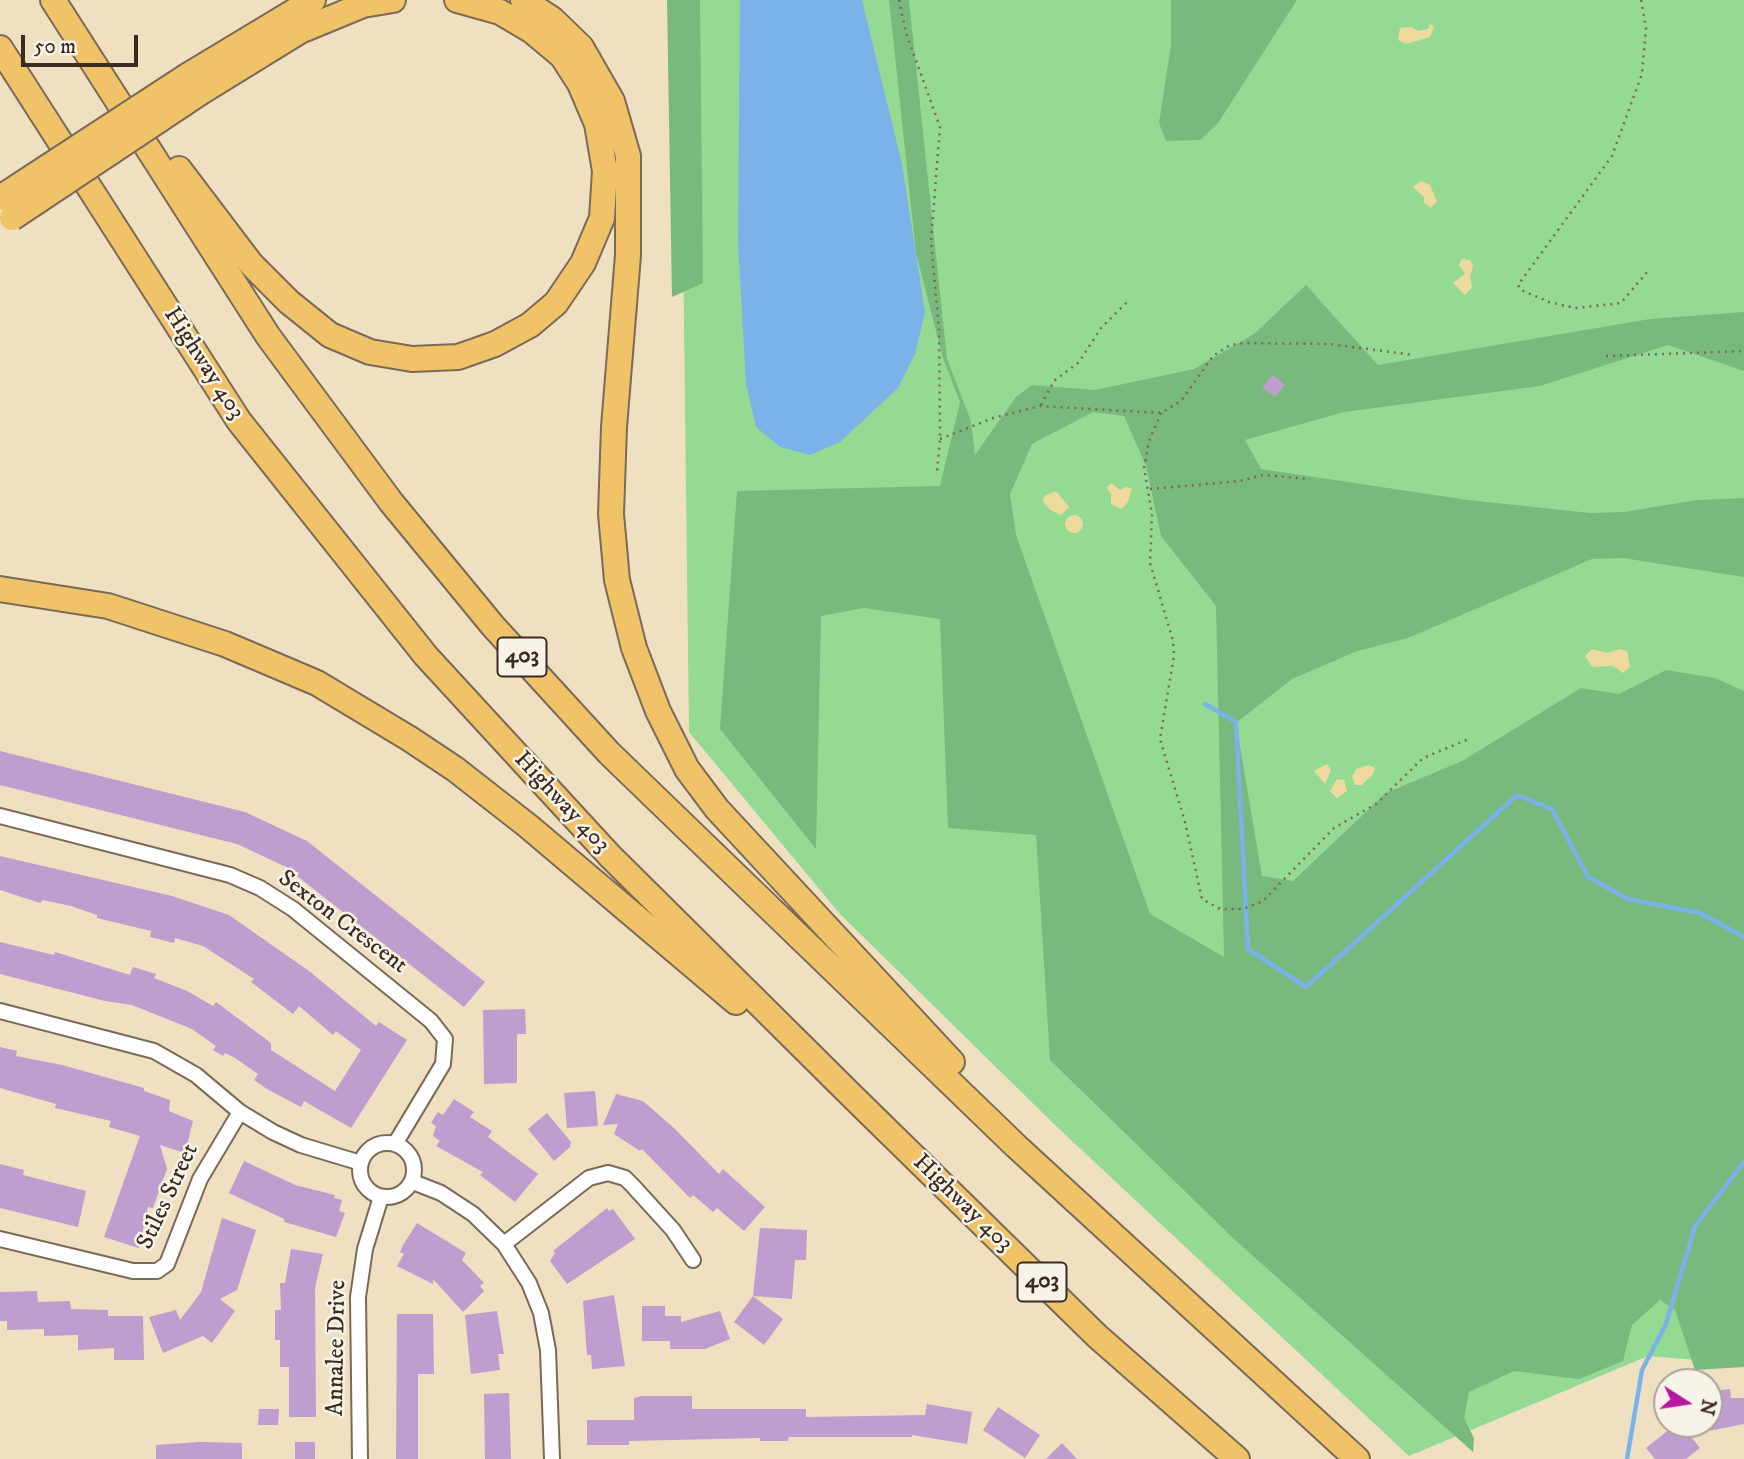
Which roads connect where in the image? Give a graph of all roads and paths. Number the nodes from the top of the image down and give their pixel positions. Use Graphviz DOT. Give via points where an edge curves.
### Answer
graph roads {
  1 [pos="53,0"];
  2 [pos="313,0"];
  3 [pos="393,0"];
  4 [pos="457,0"];
  5 [pos="523,0"];
  6 [pos="899,0"];
  7 [pos="1640,0"];
  8 [pos="0,48"];
  9 [pos="194,84"];
  10 [pos="4,214"];
  11 [pos="1647,272"];
  12 [pos="1130,299"];
  13 [pos="1744,351"];
  14 [pos="1414,355"];
  15 [pos="1606,356"];
  16 [pos="1040,406"];
  17 [pos="1161,413"];
  18 [pos="940,439"];
  19 [pos="937,472"];
  20 [pos="1310,478"];
  21 [pos="1149,489"];
  22 [pos="0,589"];
  23 [pos="1469,739"];
  24 [pos="0,816"];
  25 [pos="0,1011"];
  26 [pos="853,1097"];
  27 [pos="240,1112"];
  28 [pos="395,1144"];
  29 [pos="361,1163"];
  30 [pos="412,1181"];
  31 [pos="381,1197"];
  32 [pos="1100,1222"];
  33 [pos="0,1239"];
  34 [pos="504,1244"];
  35 [pos="693,1259"];
  36 [pos="360,1459"];
  37 [pos="552,1459"];
  38 [pos="1237,1459"];
  39 [pos="1357,1459"];
  1 -- 4 [label="highway" via="251,264 289,302 330,335 370,352 412,359 458,356 495,344 530,325 556,303 602,218 605,171 597,124 562,56 500,12"];
  1 -- 32 [label="highway, 403" via="268,336 391,502 493,626 609,753"];
  2 -- 9 [label="highway"];
  3 -- 9 [label="highway" via="363,5 300,31"];
  5 -- 32 [label="highway" via="581,47 612,102 628,156 628,255 611,514 617,580 634,649 658,711 687,769 717,809"];
  6 -- 18 [label="path" via="940,127 932,242"];
  7 -- 11 [label="path" via="1646,28 1642,74 1612,156 1518,285 1549,302 1576,308 1621,303"];
  8 -- 26 [label="highway, Highway 403 / 403" via="239,421 426,656 610,856"];
  9 -- 10 [label="highway, bridge"];
  12 -- 16 [label="path" via="1101,328 1079,362 1055,381"];
  13 -- 15 [label="path"];
  14 -- 17 [label="path" via="1329,344 1230,345 1213,356 1181,401"];
  16 -- 17 [label="path"];
  16 -- 18 [label="path"];
  17 -- 21 [label="path" via="1146,455"];
  18 -- 19 [label="path"];
  20 -- 21 [label="path" via="1263,475"];
  21 -- 23 [label="path" via="1150,563 1174,656 1160,739 1199,890 1207,903 1220,909 1243,909 1263,901 1334,828 1376,804 1423,758"];
  22 -- 26 [label="highway" via="108,606 225,645 317,683 410,738 528,826"];
  24 -- 28 [label="street, Sexton Crescent" via="230,875 260,888 293,909 431,1021 445,1040 443,1064"];
  25 -- 27 [label="street" via="154,1051 196,1075"];
  26 -- 38 [label="highway, Highway 403 / 403" via="1097,1336"];
  27 -- 29 [label="street" via="287,1140"];
  27 -- 33 [label="street, Stiles Street" via="200,1180 167,1264 157,1271 133,1271"];
  28 -- 29 [label="street" via="370,1148"];
  28 -- 30 [label="street" via="410,1154 415,1172"];
  29 -- 31 [label="street" via="361,1180"];
  30 -- 31 [label="street" via="396,1197"];
  30 -- 34 [label="street" via="459,1202"];
  31 -- 36 [label="street, Annalee Drive" via="365,1249 358,1297"];
  32 -- 39 [label="highway, 403"];
  34 -- 35 [label="street" via="589,1178 608,1173 633,1186"];
  34 -- 37 [label="street" via="536,1297 545,1334"];
}
